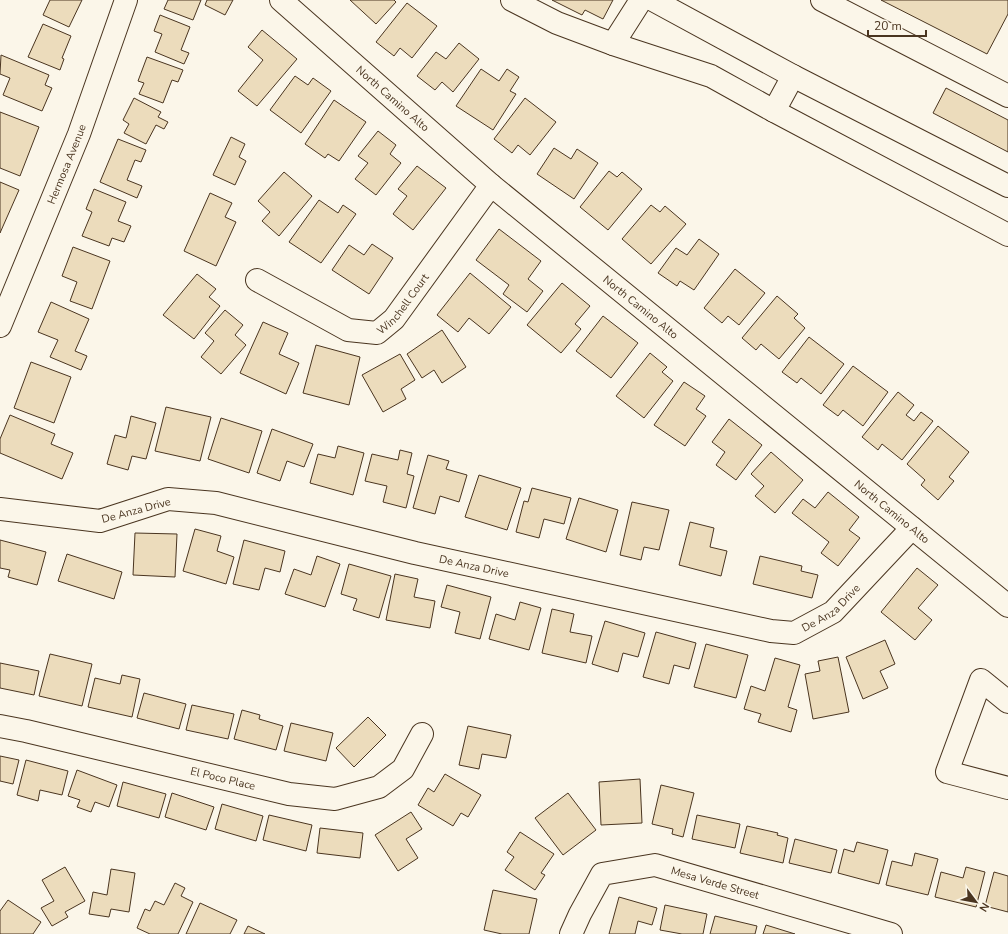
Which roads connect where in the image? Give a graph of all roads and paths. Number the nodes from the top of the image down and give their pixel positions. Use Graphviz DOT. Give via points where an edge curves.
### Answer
graph roads {
  1 [pos="126,0"];
  2 [pos="281,0"];
  3 [pos="512,0"];
  4 [pos="641,0"];
  5 [pos="653,0"];
  6 [pos="822,0"];
  7 [pos="613,44"];
  8 [pos="793,76"];
  9 [pos="1008,96"];
  10 [pos="774,111"];
  11 [pos="491,185"];
  12 [pos="1008,186"];
  13 [pos="1008,235"];
  14 [pos="257,280"];
  15 [pos="0,326"];
  16 [pos="0,509"];
  17 [pos="912,528"];
  18 [pos="1008,606"];
  19 [pos="1008,702"];
  20 [pos="0,726"];
  21 [pos="422,734"];
  22 [pos="1008,788"];
  23 [pos="570,934"];
  24 [pos="892,934"];
  1 -- 15 [label="street, Hermosa Avenue" via="79,134"];
  2 -- 11 [label="street, North Camino Alto"];
  3 -- 7 [label="street" via="556,23"];
  4 -- 7 [label="street"];
  5 -- 8 [label="street"];
  6 -- 9 [label="street"];
  7 -- 10 [label="street" via="711,76"];
  8 -- 10 [label="street"];
  8 -- 12 [label="street"];
  10 -- 13 [label="street"];
  11 -- 14 [label="street, Winchell Court" via="394,319 377,333 348,330"];
  11 -- 17 [label="street, North Camino Alto"];
  16 -- 17 [label="street, De Anza Drive" via="100,521 168,499 216,503 415,554 771,631 794,633 833,612"];
  17 -- 18 [label="street, North Camino Alto"];
  19 -- 22 [label="street" via="981,680 947,772"];
  20 -- 21 [label="street, El Poco Place" via="289,794 334,799 379,787 403,770"];
  23 -- 24 [label="street, Mesa Verde Street" via="602,874 655,865"];
}
